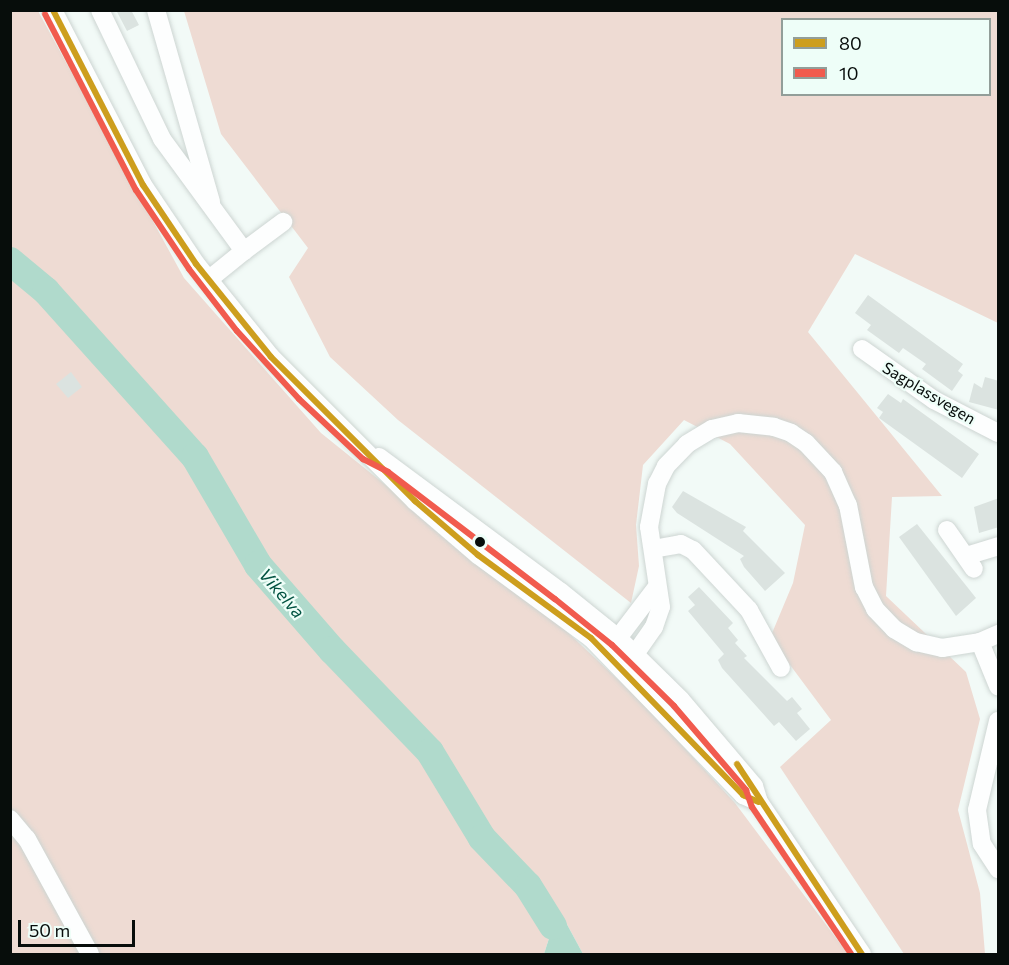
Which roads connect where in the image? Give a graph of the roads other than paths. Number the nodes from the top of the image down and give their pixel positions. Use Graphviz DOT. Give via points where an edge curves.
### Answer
graph roads {
  1 [pos="53,10"];
  2 [pos="100,10"];
  3 [pos="156,10"];
  4 [pos="211,202"];
  5 [pos="283,222"];
  6 [pos="244,250"];
  7 [pos="208,280"];
  8 [pos="862,349"];
  9 [pos="999,433"];
  10 [pos="369,452"];
  11 [pos="947,530"];
  12 [pos="999,546"];
  13 [pos="653,549"];
  14 [pos="656,588"];
  15 [pos="999,634"];
  16 [pos="618,638"];
  17 [pos="980,642"];
  18 [pos="635,654"];
  19 [pos="615,661"];
  20 [pos="781,668"];
  21 [pos="999,686"];
  22 [pos="999,721"];
  23 [pos="759,802"];
  24 [pos="10,819"];
  25 [pos="999,869"];
  26 [pos="90,954"];
  27 [pos="862,954"];
  1 -- 7 [label="street" via="134,171"];
  2 -- 4 [label="street" via="162,138"];
  3 -- 4 [label="street"];
  4 -- 6 [label="street"];
  5 -- 6 [label="street"];
  6 -- 7 [label="street"];
  7 -- 10 [label="street" via="271,357"];
  8 -- 9 [label="street, Sagplassvegen" via="934,400"];
  10 -- 16 [label="street" via="393,464"];
  10 -- 19 [label="street" via="385,473 446,528 568,619"];
  11 -- 12 [label="street" via="970,563"];
  13 -- 14 [label="street"];
  13 -- 17 [label="street" via="649,527 654,492 674,456 694,438 723,425 774,427 806,443 840,482 864,587 887,623 906,637 931,647"];
  13 -- 20 [label="street" via="681,544 693,550 748,610"];
  14 -- 16 [label="street"];
  14 -- 18 [label="street" via="661,598 658,617"];
  15 -- 17 [label="street"];
  16 -- 18 [label="street"];
  16 -- 19 [label="street"];
  17 -- 21 [label="street"];
  18 -- 19 [label="street"];
  18 -- 23 [label="street" via="727,751 754,786"];
  19 -- 23 [label="street" via="743,795"];
  22 -- 25 [label="street" via="977,810 982,844"];
  23 -- 27 [label="street"];
  24 -- 26 [label="street" via="27,839"];
}
